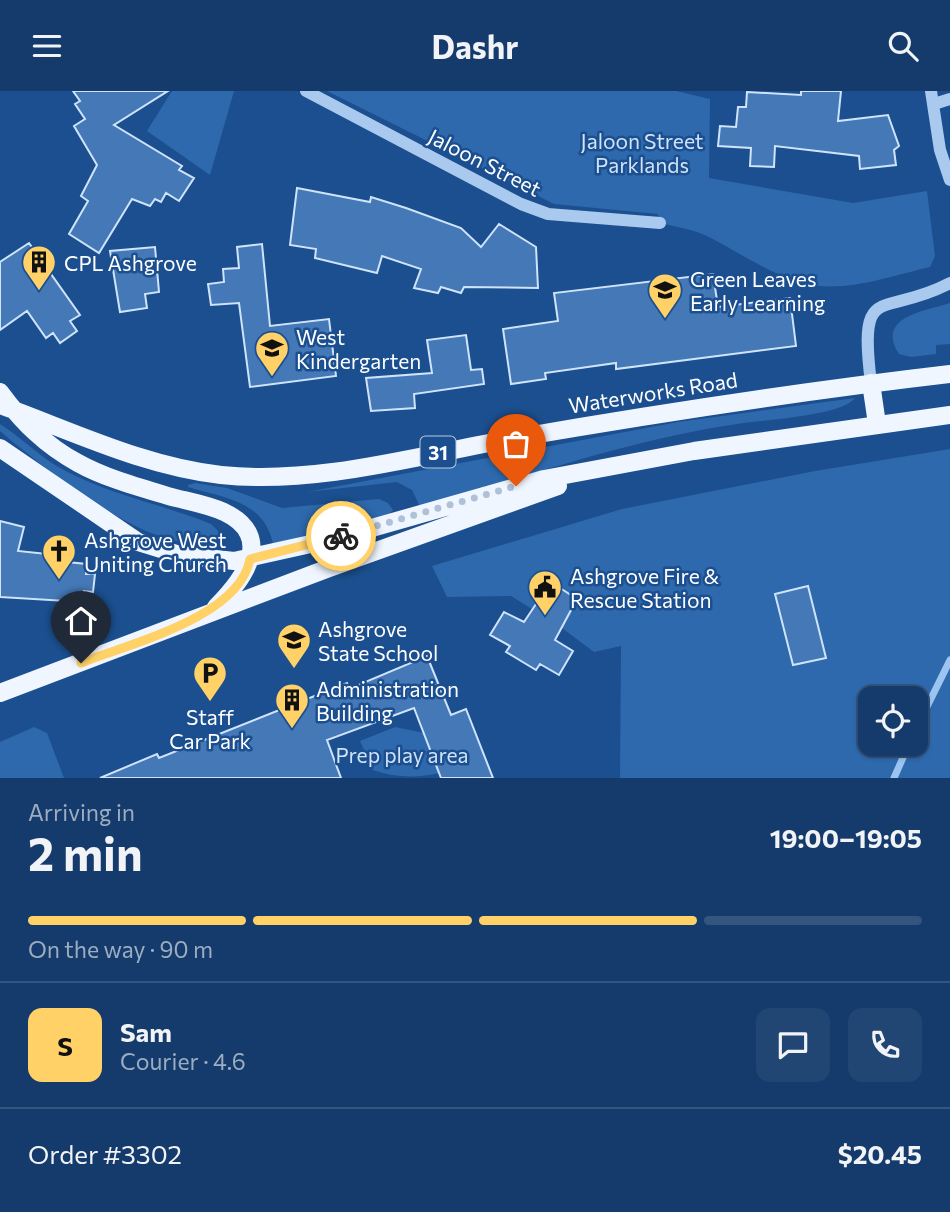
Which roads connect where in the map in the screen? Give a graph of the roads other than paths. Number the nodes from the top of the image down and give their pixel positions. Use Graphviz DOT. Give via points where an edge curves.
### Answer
graph roads {
  1 [pos="306,91"];
  2 [pos="933,97"];
  3 [pos="950,100"];
  4 [pos="950,180"];
  5 [pos="660,223"];
  6 [pos="950,283"];
  7 [pos="950,374"];
  8 [pos="871,383"];
  9 [pos="0,392"];
  10 [pos="7,407"];
  11 [pos="950,415"];
  12 [pos="877,424"];
  13 [pos="0,448"];
  14 [pos="628,463"];
  15 [pos="250,559"];
  16 [pos="211,612"];
  17 [pos="0,693"];
  1 -- 5 [label="street, Jaloon Street" via="521,204 548,214"];
  2 -- 3 [label="street"];
  2 -- 4 [label="street" via="940,150"];
  6 -- 8 [label="street" via="889,302 873,313 866,331"];
  7 -- 8 [label="main road, Waterworks Road / 31"];
  8 -- 10 [label="main road, Waterworks Road / 31" via="708,405 329,472 261,476 154,463"];
  8 -- 12 [label="main road"];
  9 -- 10 [label="main road"];
  10 -- 15 [label="main road" via="38,437 79,464 230,515 247,536"];
  11 -- 12 [label="main road"];
  12 -- 14 [label="main road"];
  13 -- 15 [label="main road" via="138,542 195,558"];
  14 -- 15 [label="main road" via="516,486"];
  14 -- 16 [label="main road"];
  15 -- 16 [label="main road" via="241,581"];
  16 -- 17 [label="main road"];
}
